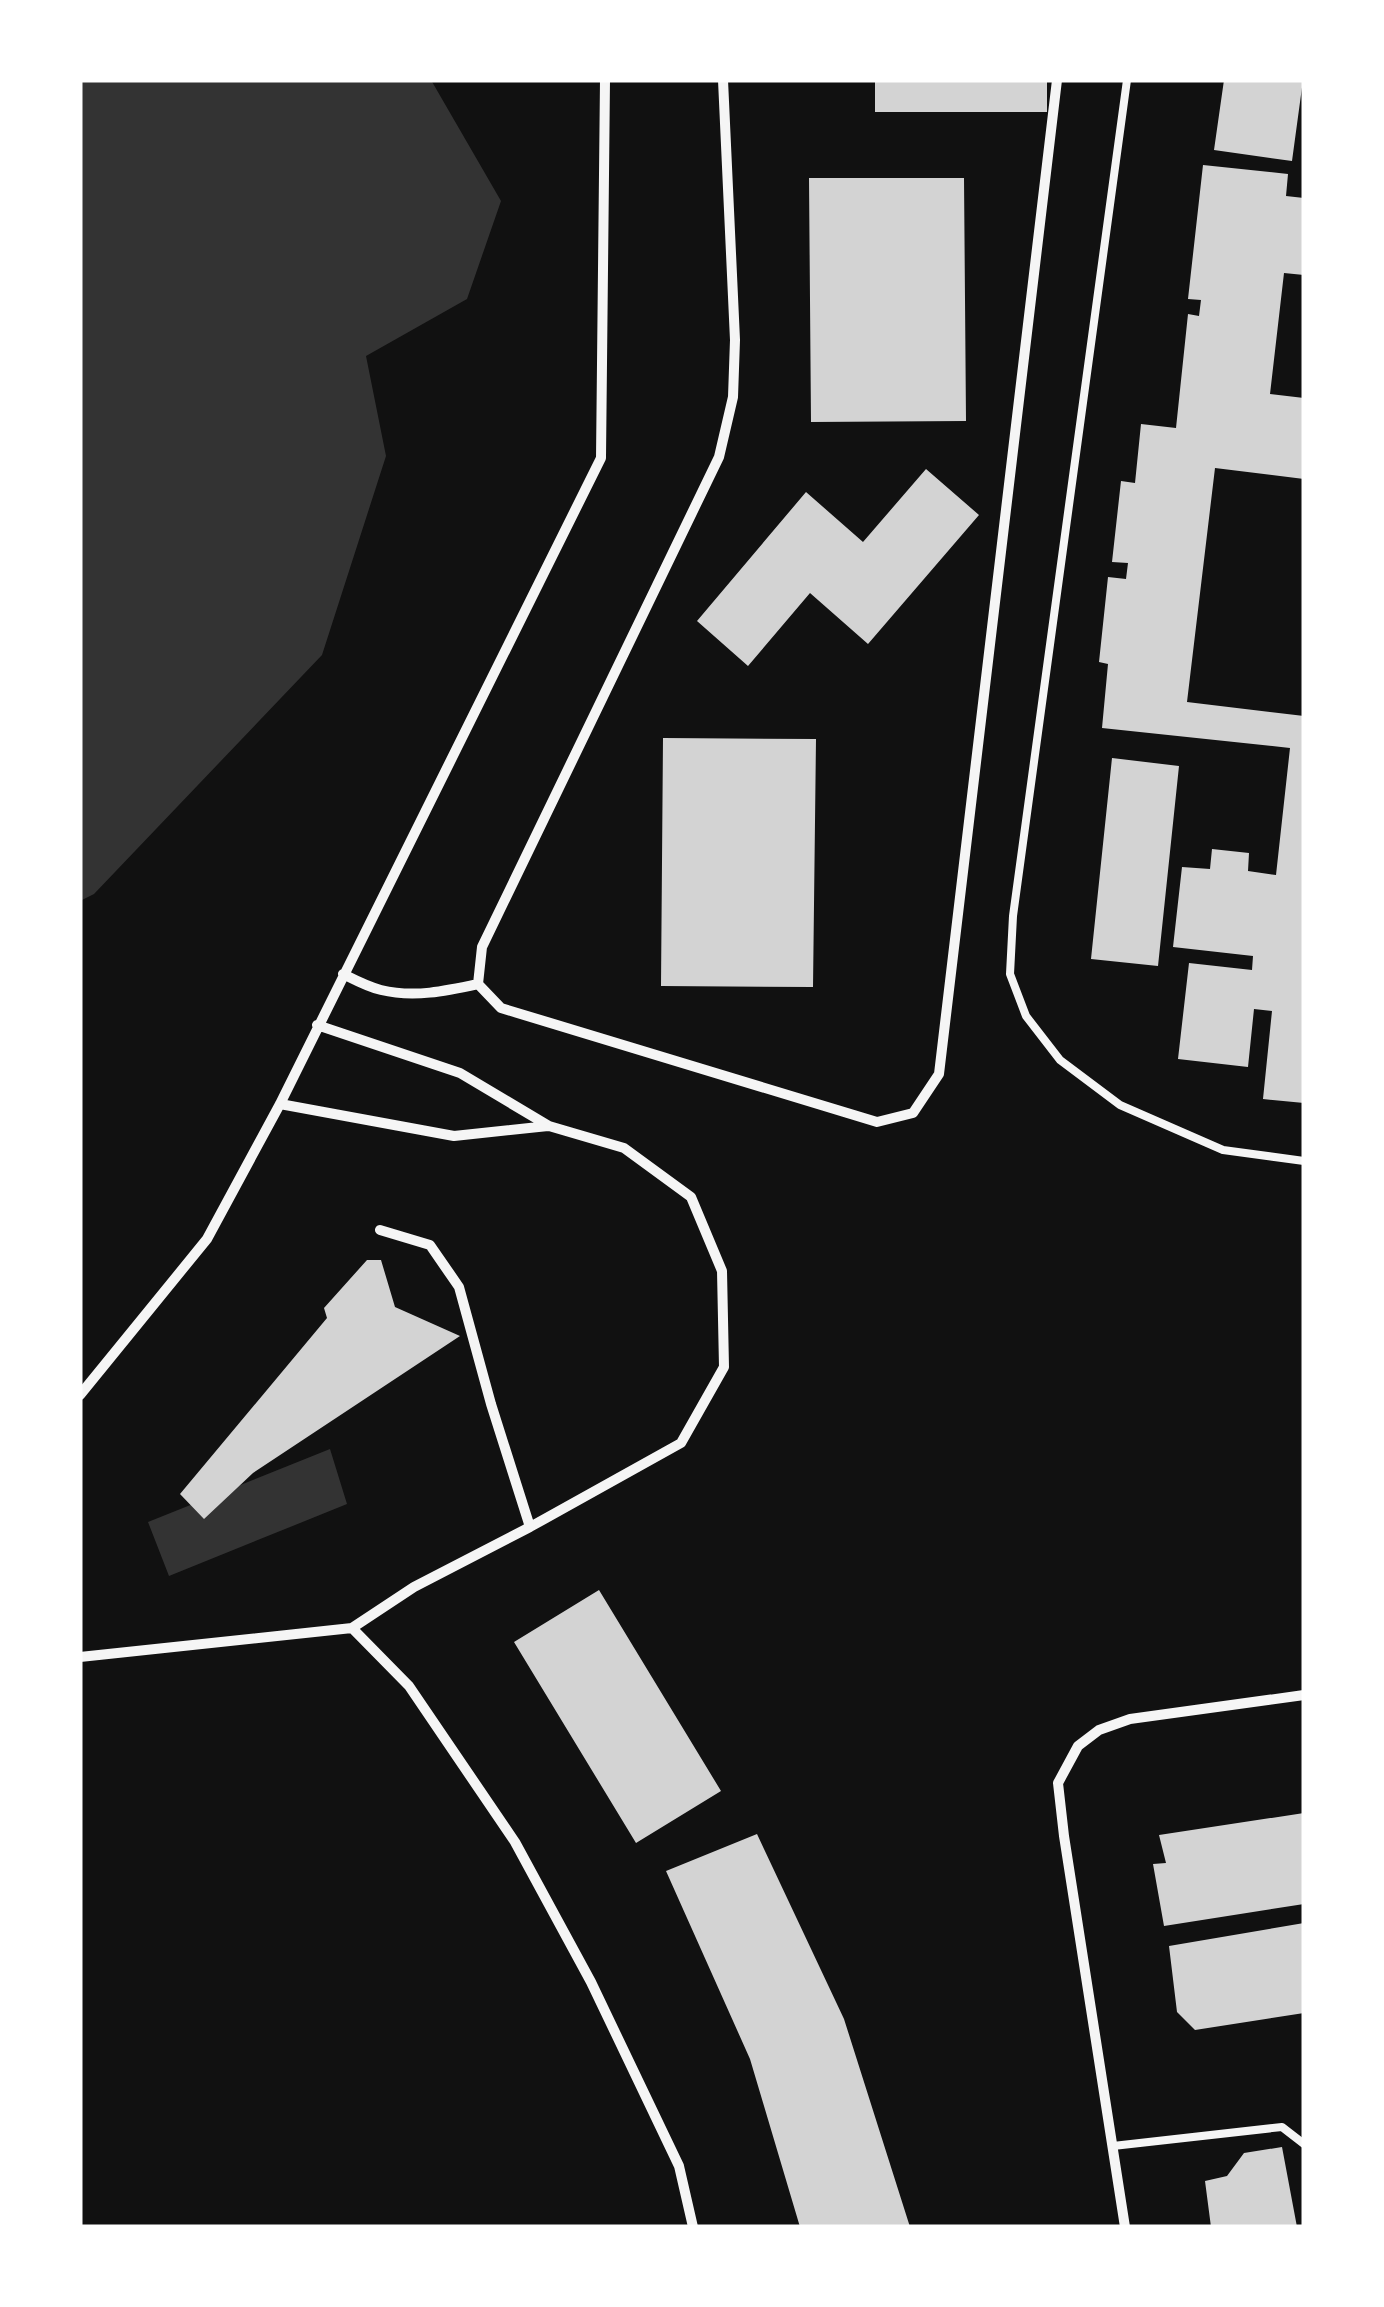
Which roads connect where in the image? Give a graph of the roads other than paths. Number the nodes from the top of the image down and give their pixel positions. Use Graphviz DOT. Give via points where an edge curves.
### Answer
graph roads {
  1 [pos="605,80"];
  2 [pos="723,80"];
  3 [pos="1057,80"];
  4 [pos="1126,80"];
  5 [pos="343,974"];
  6 [pos="478,984"];
  7 [pos="317,1025"];
  8 [pos="280,1104"];
  9 [pos="549,1126"];
  10 [pos="1304,1160"];
  11 [pos="380,1230"];
  12 [pos="80,1395"];
  13 [pos="530,1527"];
  14 [pos="352,1628"];
  15 [pos="80,1657"];
  16 [pos="1304,1696"];
  17 [pos="1304,2144"];
  18 [pos="1113,2146"];
  19 [pos="693,2227"];
  20 [pos="1125,2227"];
  1 -- 5 [label="street" via="601,458"];
  2 -- 6 [label="street" via="735,340 719,457 482,946"];
  3 -- 6 [label="street" via="938,1074 913,1113 877,1122 501,1008"];
  4 -- 10 [label="lane" via="1010,974 1026,1016 1060,1060 1120,1105 1222,1150"];
  5 -- 6 [label="street" via="408,994"];
  5 -- 7 [label="street"];
  7 -- 8 [label="street"];
  7 -- 9 [label="street" via="460,1073"];
  8 -- 9 [label="street" via="454,1136"];
  8 -- 12 [label="street" via="207,1238"];
  9 -- 13 [label="street" via="624,1148 691,1197 722,1271 724,1367 681,1443"];
  11 -- 13 [label="street" via="430,1245 460,1287"];
  13 -- 14 [label="street" via="414,1587"];
  14 -- 15 [label="street"];
  14 -- 19 [label="street" via="409,1686 514,1842 591,1982 678,2166"];
  16 -- 18 [label="street" via="1130,1719 1078,1746 1058,1783"];
  17 -- 18 [label="lane" via="1282,2126"];
  18 -- 20 [label="street"];
}
